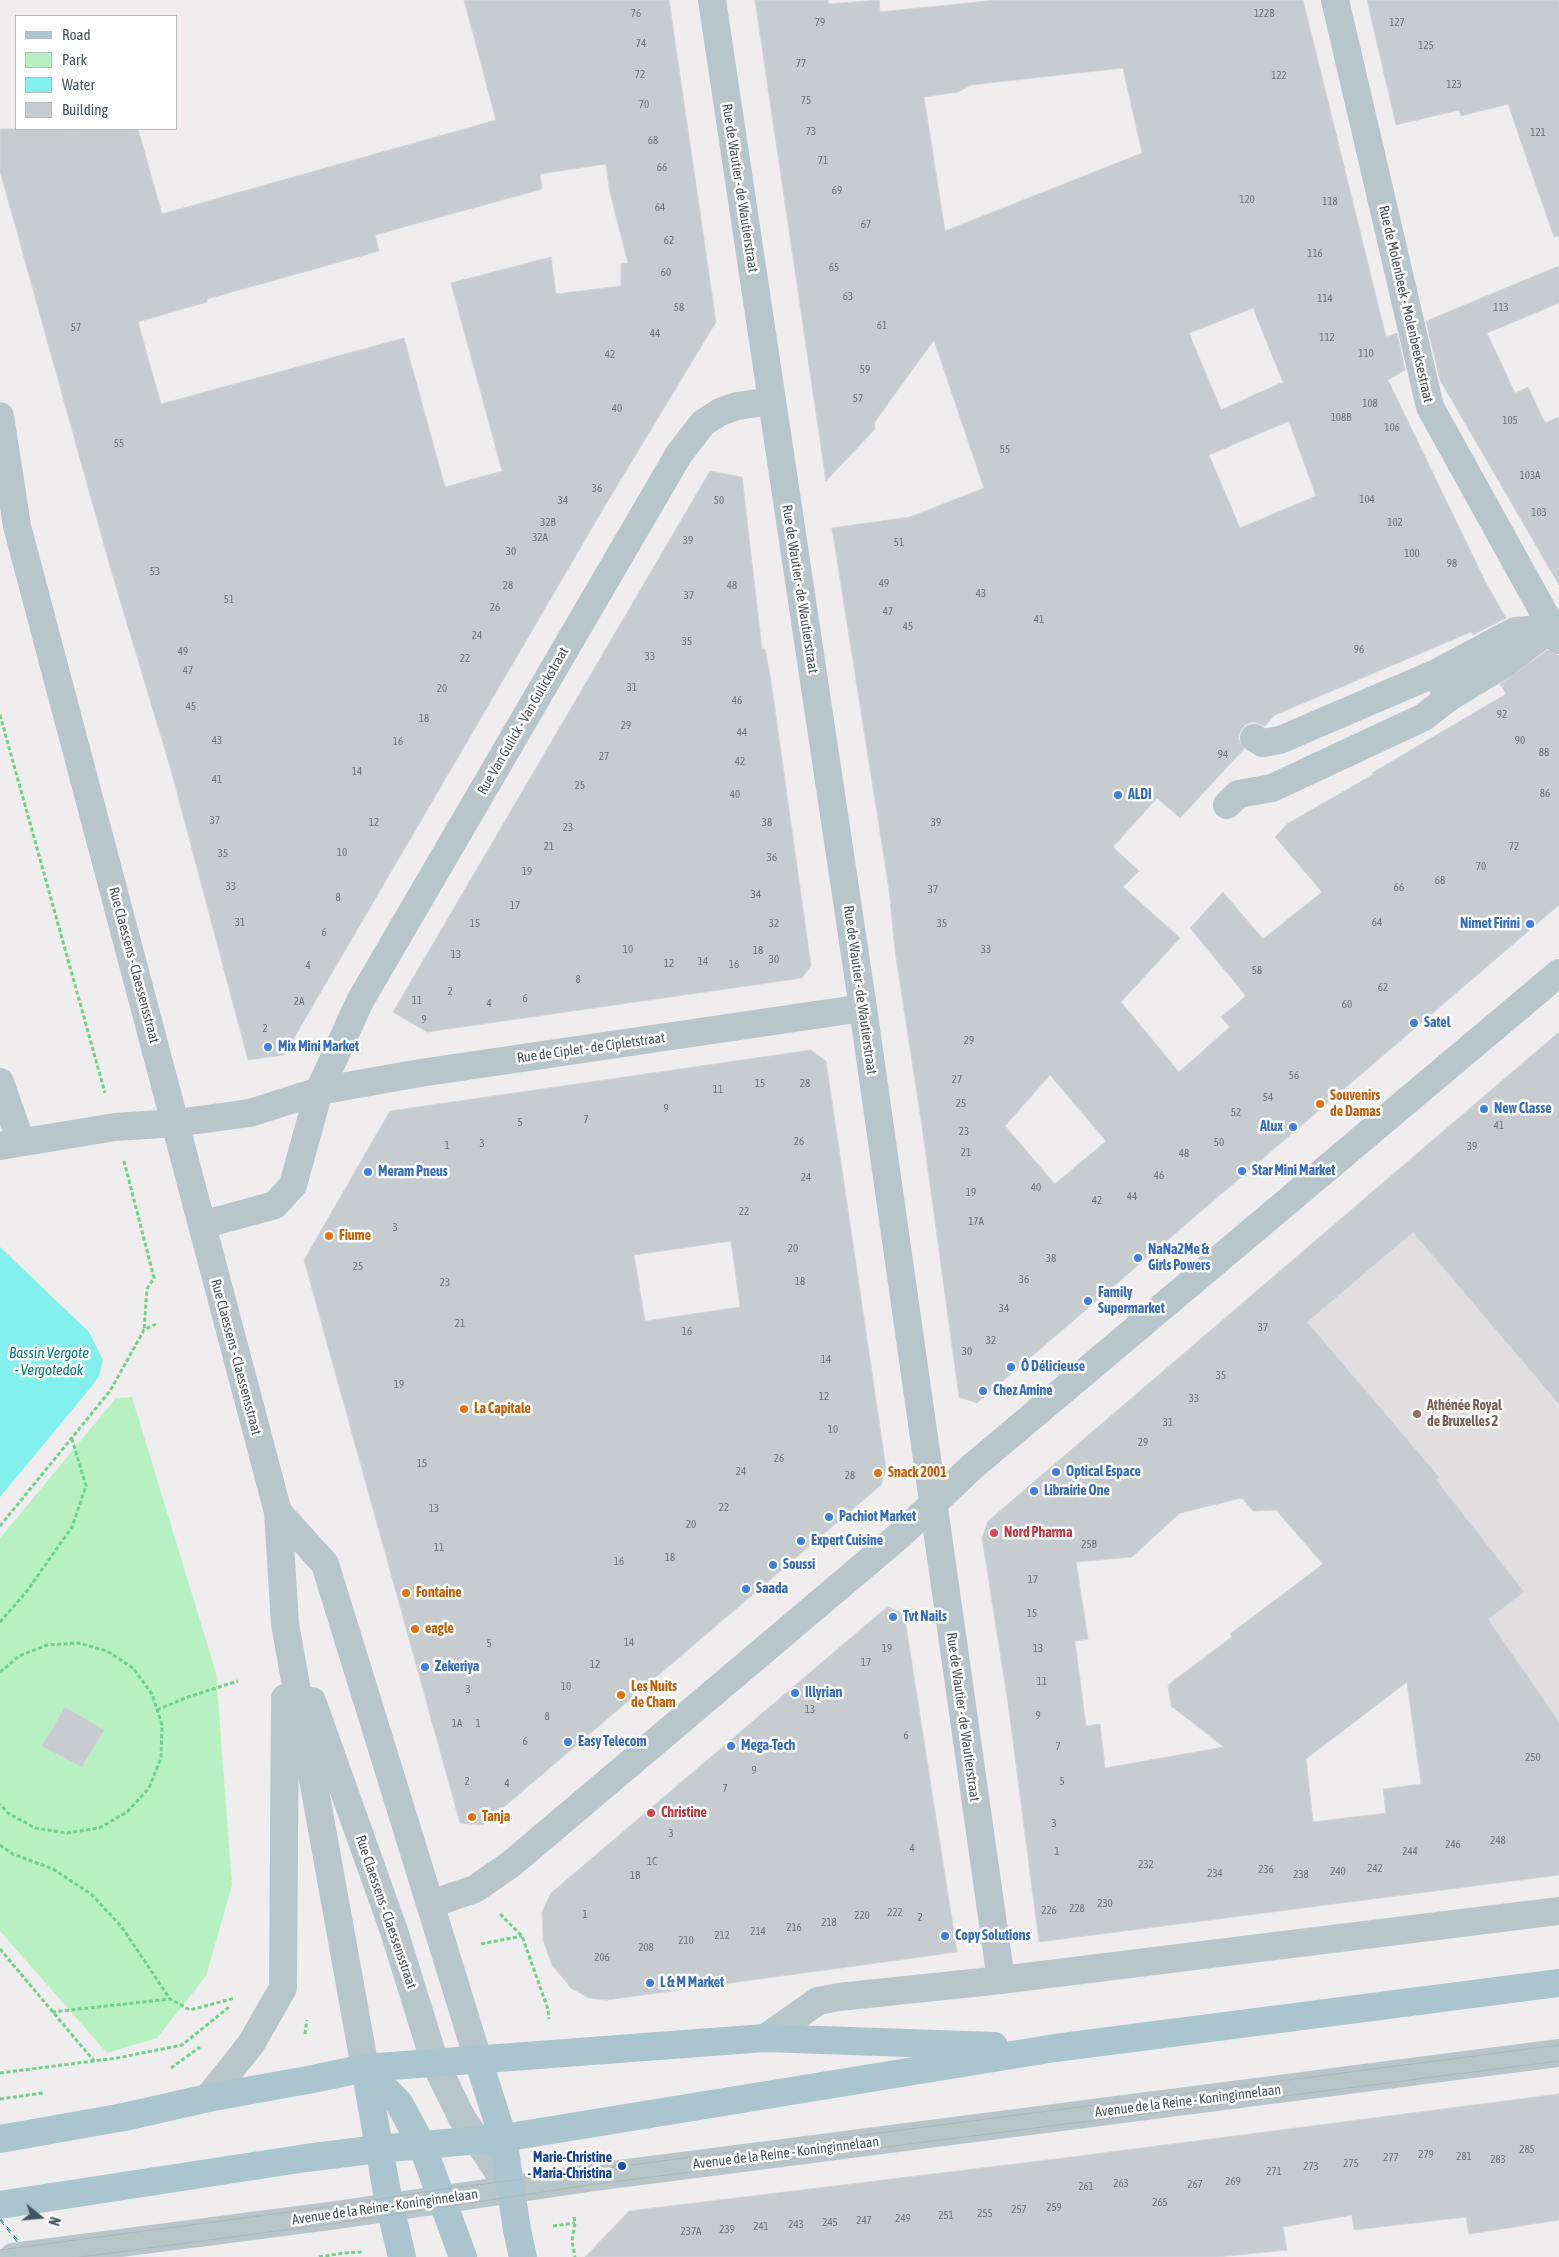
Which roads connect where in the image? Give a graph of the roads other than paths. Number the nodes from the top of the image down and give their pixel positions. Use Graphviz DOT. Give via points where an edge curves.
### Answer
graph roads {
  1 [pos="712,0"];
  2 [pos="1335,0"];
  3 [pos="772,401"];
  4 [pos="0,416"];
  5 [pos="9,518"];
  6 [pos="1556,634"];
  7 [pos="1436,673"];
  8 [pos="1448,698"];
  9 [pos="1254,738"];
  10 [pos="1226,805"];
  11 [pos="1559,973"];
  12 [pos="863,1008"];
  13 [pos="0,1082"];
  14 [pos="319,1091"];
  15 [pos="176,1123"];
  16 [pos="11,1144"];
  17 [pos="202,1225"];
  18 [pos="932,1504"];
  19 [pos="278,1512"];
  20 [pos="285,1624"];
  21 [pos="431,1904"];
  22 [pos="1559,1911"];
  23 [pos="1001,1980"];
  24 [pos="1559,1983"];
  25 [pos="765,2038"];
  26 [pos="1056,2048"];
  27 [pos="1559,2053"];
  28 [pos="478,2060"];
  29 [pos="434,2063"];
  30 [pos="365,2068"];
  31 [pos="208,2098"];
  32 [pos="0,2139"];
  33 [pos="491,2139"];
  34 [pos="422,2145"];
  35 [pos="378,2149"];
  36 [pos="510,2189"];
  37 [pos="441,2198"];
  38 [pos="0,2205"];
  39 [pos="390,2206"];
  40 [pos="13,2257"];
  41 [pos="402,2257"];
  42 [pos="463,2257"];
  43 [pos="523,2257"];
  1 -- 3 [label="street, Rue de Wautier - de Wautierstraat"];
  2 -- 6 [label="street, Rue de Molenbeek - Molenbeeksestraat" via="1430,407"];
  3 -- 12 [label="street, Rue de Wautier - de Wautierstraat"];
  3 -- 14 [label="street, Rue Van Gulick - Van Gulickstraat" via="720,412 703,422 679,454 360,1001"];
  4 -- 5 [label="street, Rue Claessens - Claessensstraat"];
  5 -- 15 [label="street, Rue Claessens - Claessensstraat"];
  6 -- 7 [label="street" via="1515,631"];
  6 -- 8 [label="street"];
  7 -- 8 [label="street"];
  7 -- 9 [label="street" via="1280,740 1263,742"];
  8 -- 10 [label="street" via="1424,717 1272,788 1238,794"];
  11 -- 18 [label="street"];
  12 -- 14 [label="street, Rue de Ciplet - de Cipletstraat"];
  12 -- 18 [label="street, Rue de Wautier - de Wautierstraat"];
  13 -- 16 [label="street"];
  14 -- 15 [label="street" via="250,1113"];
  14 -- 17 [label="street, Rue Van Gulick - Van Gulickstraat" via="293,1185 275,1205"];
  15 -- 16 [label="street" via="115,1127"];
  15 -- 17 [label="street, Rue Claessens - Claessensstraat"];
  17 -- 19 [label="street, Rue Claessens - Claessensstraat"];
  18 -- 21 [label="street" via="900,1535 511,1864 475,1889"];
  18 -- 23 [label="street, Rue de Wautier - de Wautierstraat"];
  19 -- 20 [label="street, Rue Claessens - Claessensstraat"];
  19 -- 21 [label="street, Rue Claessens - Claessensstraat" via="326,1564"];
  20 -- 29 [label="street, Rue Claessens - Claessensstraat" via="394,1931"];
  20 -- 30 [label="street, Rue Claessens - Claessensstraat"];
  20 -- 31 [label="street, Rue Claessens - Claessensstraat" via="284,1988 251,2044"];
  21 -- 28 [label="street, Rue Claessens - Claessensstraat"];
  22 -- 23 [label="street"];
  23 -- 25 [label="street" via="818,2001"];
  24 -- 26 [label="main road"];
  25 -- 26 [label="main road"];
  25 -- 28 [label="main road"];
  26 -- 33 [label="main road"];
  27 -- 36 [label="street, Avenue de la Reine - Koninginnelaan"];
  28 -- 29 [label="main road"];
  28 -- 33 [label="main road"];
  29 -- 30 [label="main road"];
  29 -- 33 [label="street, Rue Claessens - Claessensstraat" via="462,2118"];
  30 -- 31 [label="main road"];
  30 -- 34 [label="main road" via="399,2103"];
  30 -- 35 [label="main road"];
  31 -- 32 [label="main road"];
  33 -- 34 [label="main road"];
  33 -- 36 [label="main road"];
  34 -- 35 [label="main road"];
  34 -- 37 [label="main road"];
  35 -- 38 [label="main road"];
  35 -- 39 [label="main road"];
  36 -- 37 [label="street, Avenue de la Reine - Koninginnelaan"];
  36 -- 43 [label="main road"];
  37 -- 39 [label="street, Avenue de la Reine - Koninginnelaan"];
  37 -- 42 [label="main road"];
  39 -- 40 [label="street, Avenue de la Reine - Koninginnelaan"];
  39 -- 41 [label="main road"];
}
